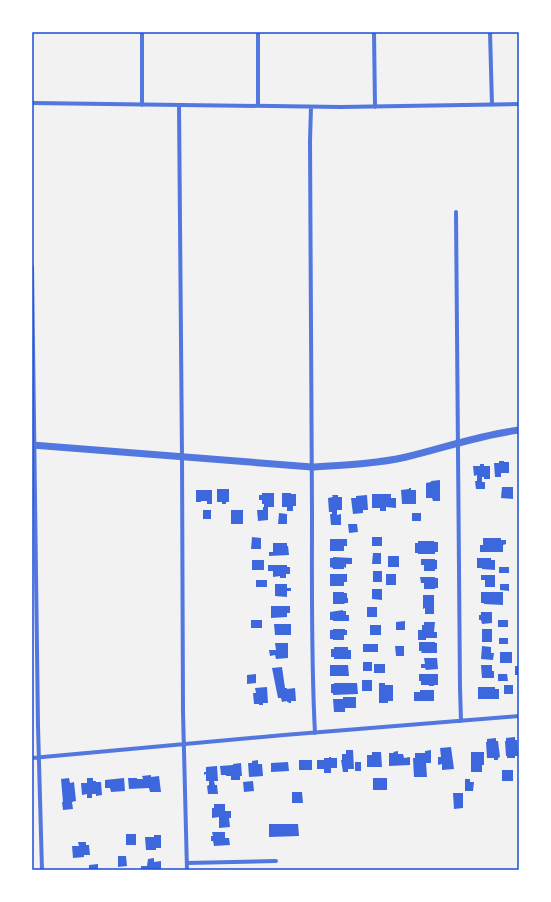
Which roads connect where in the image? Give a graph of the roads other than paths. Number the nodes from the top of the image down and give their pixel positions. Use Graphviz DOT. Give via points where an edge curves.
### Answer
graph roads {
  1 [pos="142,32"];
  2 [pos="258,32"];
  3 [pos="374,32"];
  4 [pos="490,32"];
  5 [pos="32,103"];
  6 [pos="519,104"];
  7 [pos="142,105"];
  8 [pos="179,105"];
  9 [pos="492,105"];
  10 [pos="258,106"];
  11 [pos="311,107"];
  12 [pos="375,107"];
  13 [pos="456,212"];
  14 [pos="32,266"];
  15 [pos="519,430"];
  16 [pos="458,443"];
  17 [pos="33,446"];
  18 [pos="182,457"];
  19 [pos="312,467"];
  20 [pos="519,716"];
  21 [pos="461,721"];
  22 [pos="315,733"];
  23 [pos="184,745"];
  24 [pos="39,757"];
  25 [pos="32,758"];
  26 [pos="276,861"];
  27 [pos="186,863"];
  28 [pos="42,870"];
  29 [pos="187,870"];
  1 -- 7 [label="street"];
  2 -- 10 [label="street"];
  3 -- 12 [label="street"];
  4 -- 9 [label="street"];
  5 -- 7 [label="street"];
  6 -- 9 [label="street"];
  7 -- 8 [label="street"];
  8 -- 10 [label="street"];
  8 -- 18 [label="street"];
  9 -- 12 [label="street"];
  10 -- 11 [label="street"];
  11 -- 12 [label="street"];
  11 -- 19 [label="street"];
  13 -- 16 [label="street"];
  14 -- 17 [label="street"];
  15 -- 16 [label="street"];
  16 -- 19 [label="street" via="378,462"];
  16 -- 21 [label="street"];
  17 -- 18 [label="street"];
  17 -- 24 [label="street"];
  18 -- 19 [label="street"];
  18 -- 23 [label="street"];
  19 -- 22 [label="street"];
  20 -- 21 [label="street"];
  21 -- 22 [label="street"];
  22 -- 23 [label="street"];
  23 -- 24 [label="street"];
  23 -- 27 [label="street"];
  24 -- 25 [label="street"];
  24 -- 28 [label="street"];
  26 -- 27 [label="street"];
  27 -- 29 [label="street"];
}
